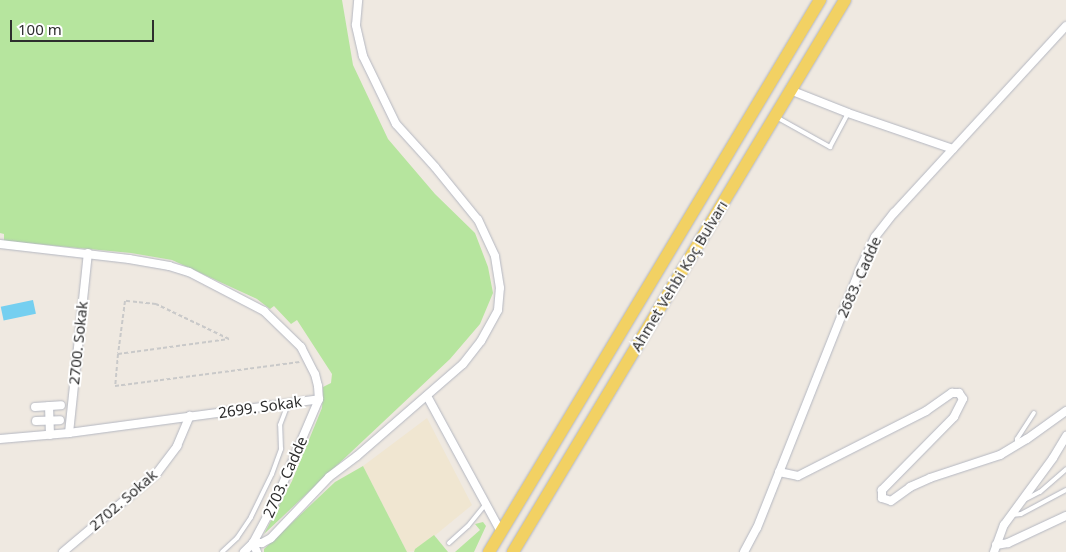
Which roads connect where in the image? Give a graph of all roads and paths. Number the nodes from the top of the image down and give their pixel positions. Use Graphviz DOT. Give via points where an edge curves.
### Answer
graph roads {
  1 [pos="358,0"];
  2 [pos="820,0"];
  3 [pos="844,0"];
  4 [pos="1066,26"];
  5 [pos="790,90"];
  6 [pos="848,113"];
  7 [pos="775,116"];
  8 [pos="953,149"];
  9 [pos="0,244"];
  10 [pos="88,254"];
  11 [pos="118,354"];
  12 [pos="309,360"];
  13 [pos="427,396"];
  14 [pos="319,399"];
  15 [pos="289,403"];
  16 [pos="61,405"];
  17 [pos="49,406"];
  18 [pos="35,407"];
  19 [pos="1066,411"];
  20 [pos="1034,414"];
  21 [pos="190,416"];
  22 [pos="50,420"];
  23 [pos="60,420"];
  24 [pos="36,421"];
  25 [pos="69,432"];
  26 [pos="50,434"];
  27 [pos="1066,436"];
  28 [pos="0,439"];
  29 [pos="1017,445"];
  30 [pos="1066,469"];
  31 [pos="779,472"];
  32 [pos="1066,490"];
  33 [pos="1019,502"];
  34 [pos="486,504"];
  35 [pos="1010,515"];
  36 [pos="1066,516"];
  37 [pos="500,530"];
  38 [pos="449,542"];
  39 [pos="254,543"];
  40 [pos="995,548"];
  41 [pos="63,552"];
  42 [pos="222,552"];
  43 [pos="244,552"];
  44 [pos="257,552"];
  45 [pos="489,552"];
  46 [pos="513,552"];
  47 [pos="744,552"];
  1 -- 13 [label="street" via="356,25 363,56 396,124 478,220 495,256 500,288 498,310 463,364"];
  2 -- 37 [label="main road, Ahmet Vehbi Koç Bulvarı"];
  3 -- 5 [label="main road, Ahmet Vehbi Koç Bulvarı"];
  4 -- 8 [label="street, 2683. Cadde"];
  5 -- 6 [label="street"];
  5 -- 7 [label="main road, Ahmet Vehbi Koç Bulvarı"];
  6 -- 7 [label="lane" via="830,147"];
  6 -- 8 [label="street"];
  7 -- 46 [label="main road, Ahmet Vehbi Koç Bulvarı"];
  8 -- 31 [label="street, 2683. Cadde" via="875,237"];
  9 -- 10 [label="street, 2699. Sokak"];
  10 -- 12 [label="street, 2699. Sokak" via="169,266 209,281 264,312 289,334"];
  10 -- 25 [label="street, 2700. Sokak"];
  11 -- 11 [label="path" via="201,343 229,339 156,304 125,302"];
  11 -- 12 [label="path" via="115,386"];
  12 -- 14 [label="street, 2699. Sokak"];
  13 -- 34 [label="street"];
  13 -- 39 [label="street" via="329,477 271,538"];
  14 -- 15 [label="street, 2699. Sokak"];
  14 -- 39 [label="street, 2703. Cadde"];
  15 -- 21 [label="street, 2699. Sokak"];
  15 -- 42 [label="lane" via="280,425 281,449 272,474 251,517 237,538"];
  16 -- 17 [label="street"];
  17 -- 18 [label="street"];
  17 -- 22 [label="street"];
  19 -- 29 [label="street"];
  20 -- 29 [label="lane" via="1017,439"];
  21 -- 25 [label="street, 2699. Sokak"];
  21 -- 41 [label="street, 2702. Sokak" via="177,446 157,473"];
  22 -- 23 [label="street"];
  22 -- 24 [label="street"];
  22 -- 26 [label="street"];
  25 -- 26 [label="street, 2699. Sokak"];
  26 -- 28 [label="street, 2699. Sokak"];
  27 -- 33 [label="street"];
  29 -- 31 [label="street" via="1000,455 930,478 891,501 885,500 881,495 884,487 954,417 963,399 961,394 954,392 926,411 798,476"];
  30 -- 33 [label="lane" via="1040,492"];
  31 -- 47 [label="street, 2683. Cadde"];
  32 -- 35 [label="lane" via="1021,514"];
  33 -- 35 [label="street"];
  34 -- 37 [label="street"];
  34 -- 38 [label="lane"];
  35 -- 40 [label="street"];
  36 -- 40 [label="street"];
  37 -- 45 [label="main road, Ahmet Vehbi Koç Bulvarı"];
  39 -- 43 [label="street, 2703. Cadde"];
  39 -- 44 [label="street"];
}
